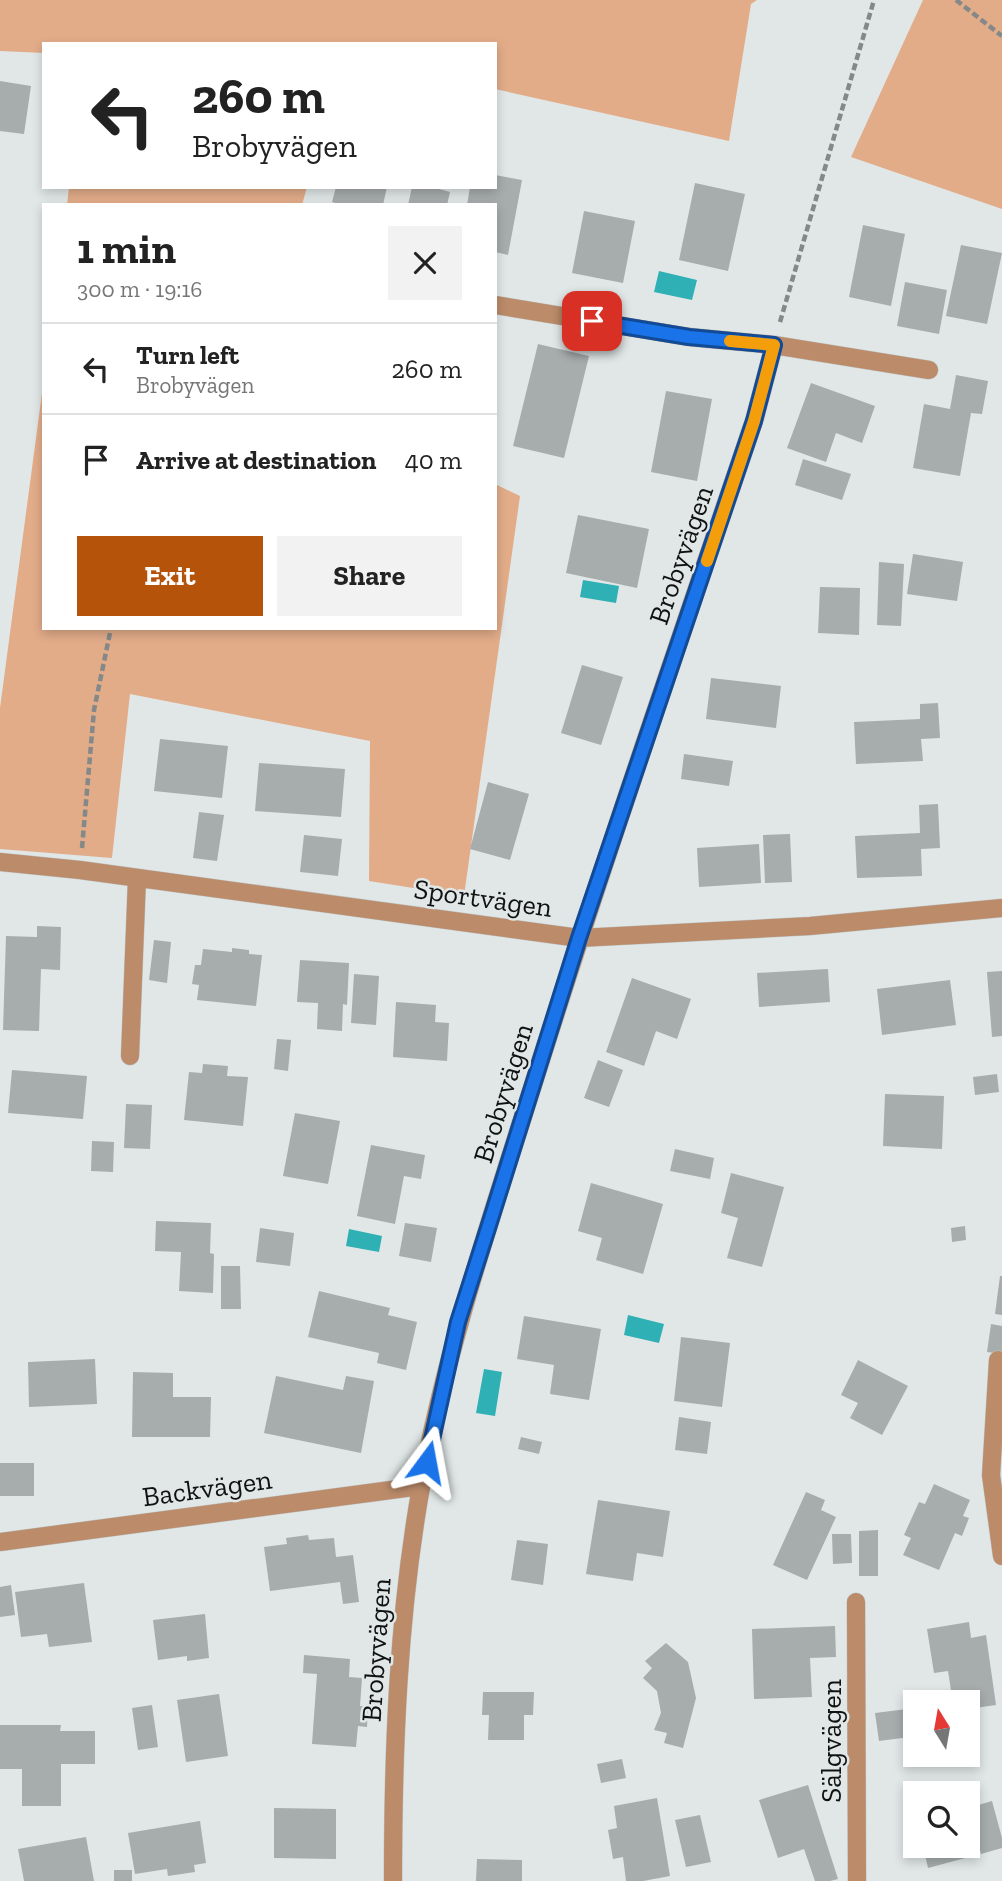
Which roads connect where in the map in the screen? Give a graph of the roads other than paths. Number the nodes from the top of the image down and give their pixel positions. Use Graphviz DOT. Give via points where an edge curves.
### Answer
graph roads {
  1 [pos="497,305"];
  2 [pos="774,345"];
  3 [pos="929,370"];
  4 [pos="0,862"];
  5 [pos="136,878"];
  6 [pos="1002,908"];
  7 [pos="579,938"];
  8 [pos="130,1056"];
  9 [pos="998,1360"];
  10 [pos="421,1486"];
  11 [pos="0,1542"];
  12 [pos="1002,1556"];
  13 [pos="856,1602"];
  14 [pos="393,1881"];
  15 [pos="857,1881"];
  1 -- 2 [label="street" via="689,337"];
  2 -- 3 [label="street"];
  2 -- 7 [label="street, Brobyvägen" via="754,421"];
  4 -- 5 [label="street, Sportvägen"];
  5 -- 7 [label="street, Sportvägen"];
  5 -- 8 [label="street"];
  6 -- 7 [label="street, Sportvägen" via="810,926"];
  7 -- 10 [label="street, Brobyvägen" via="458,1322"];
  9 -- 12 [label="street" via="992,1475"];
  10 -- 11 [label="street, Backvägen"];
  10 -- 14 [label="street, Brobyvägen" via="405,1599 393,1789"];
  13 -- 15 [label="street, Sälgvägen"];
}
